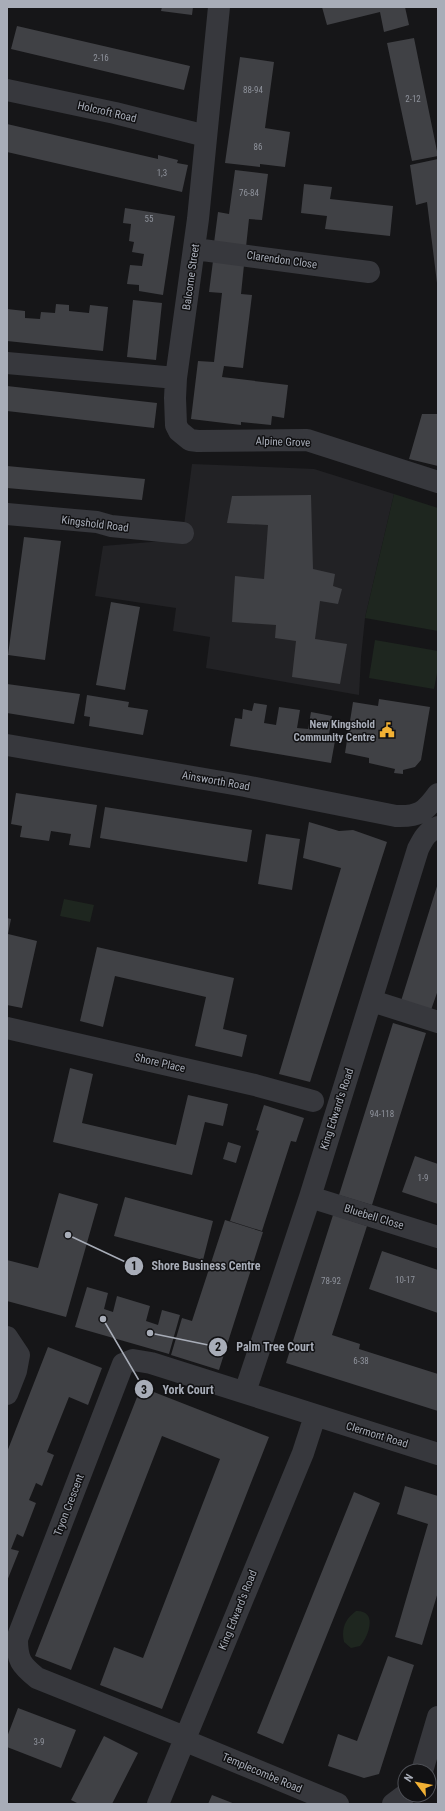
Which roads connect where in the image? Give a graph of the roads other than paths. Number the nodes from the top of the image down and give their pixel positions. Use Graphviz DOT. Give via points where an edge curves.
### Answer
graph roads {
  1 [pos="219,7"];
  2 [pos="7,90"];
  3 [pos="206,136"];
  4 [pos="195,249"];
  5 [pos="369,272"];
  6 [pos="7,363"];
  7 [pos="176,378"];
  8 [pos="438,482"];
  9 [pos="7,514"];
  10 [pos="183,533"];
  11 [pos="7,745"];
  12 [pos="438,794"];
  13 [pos="432,822"];
  14 [pos="372,1001"];
  15 [pos="438,1022"];
  16 [pos="7,1028"];
  17 [pos="313,1101"];
  18 [pos="310,1197"];
  19 [pos="438,1237"];
  20 [pos="12,1344"];
  21 [pos="245,1392"];
  22 [pos="7,1394"];
  23 [pos="315,1416"];
  24 [pos="438,1454"];
  25 [pos="438,1717"];
  26 [pos="186,1739"];
  27 [pos="424,1763"];
  28 [pos="158,1804"];
  29 [pos="338,1804"];
  1 -- 3 [label="street, Balcorne Street"];
  2 -- 3 [label="street, Holcroft Road"];
  3 -- 4 [label="street, Balcorne Street"];
  4 -- 5 [label="street, Clarendon Close"];
  4 -- 7 [label="street, Balcorne Street"];
  6 -- 7 [label="street"];
  7 -- 8 [label="street, Alpine Grove" via="176,425 190,440 307,440"];
  9 -- 10 [label="street, Kingshold Road"];
  11 -- 13 [label="street, Ainsworth Road" via="245,786"];
  12 -- 13 [label="street, King Edward's Road"];
  13 -- 14 [label="street, King Edward's Road" via="418,849"];
  14 -- 15 [label="street"];
  14 -- 18 [label="street, King Edward's Road"];
  16 -- 17 [label="street, Shore Place" via="255,1085"];
  18 -- 19 [label="street, Bluebell Close"];
  18 -- 21 [label="street, King Edward's Road"];
  20 -- 22 [label="street" via="16,1371"];
  21 -- 23 [label="street, Tryon Crescent"];
  21 -- 26 [label="street, Tryon Crescent" via="138,1360 123,1364 17,1639 17,1654 24,1667 37,1678"];
  23 -- 24 [label="street, Clermont Road"];
  23 -- 26 [label="street, King Edward's Road" via="303,1453"];
  25 -- 27 [label="street"];
  26 -- 28 [label="street, King Edward's Road"];
  26 -- 29 [label="street, Templecombe Road"];
}
